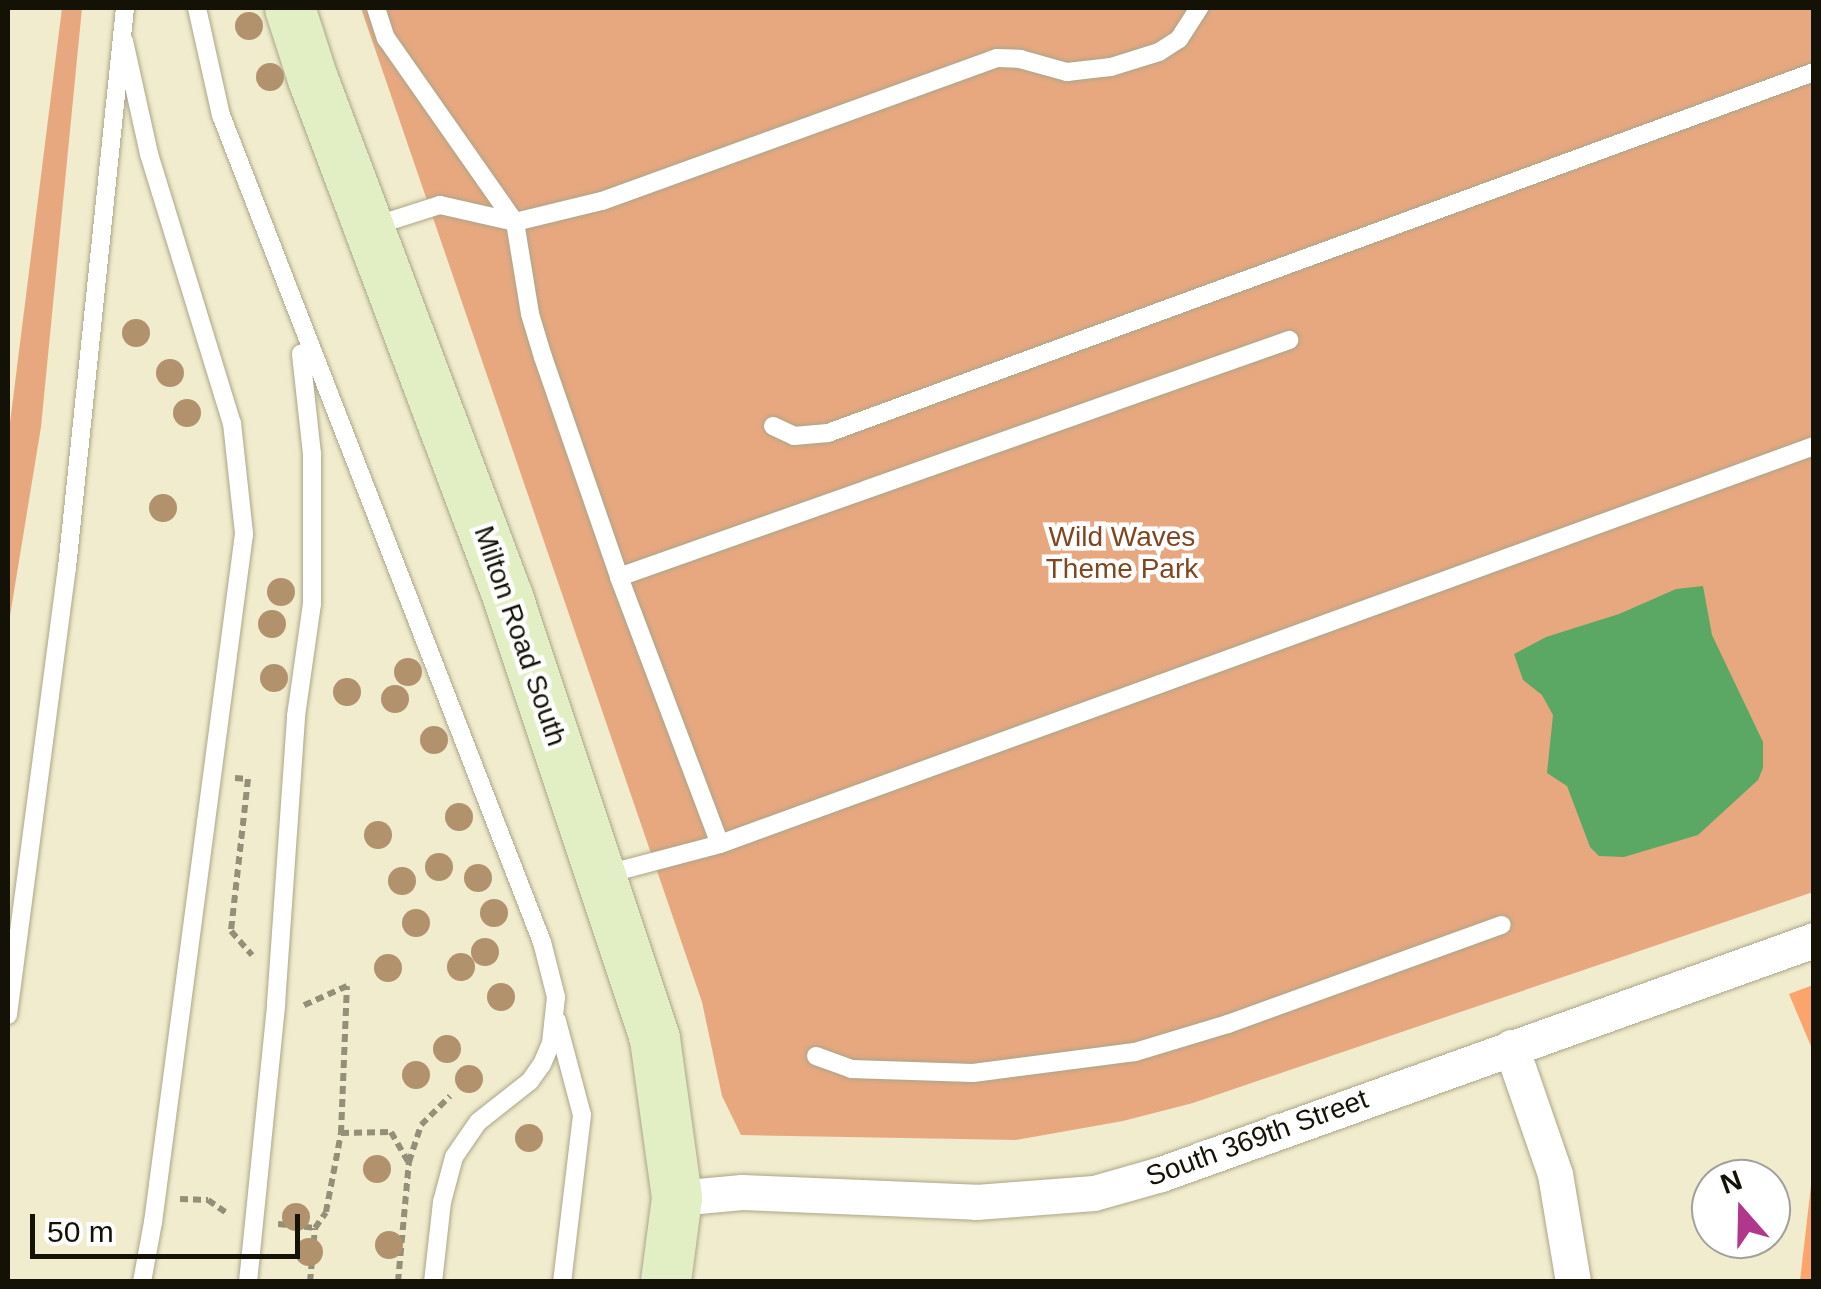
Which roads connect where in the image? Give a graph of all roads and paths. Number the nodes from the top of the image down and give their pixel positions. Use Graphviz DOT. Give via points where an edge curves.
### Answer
graph roads {
  1 [pos="126,8"];
  2 [pos="197,8"];
  3 [pos="290,8"];
  4 [pos="376,8"];
  5 [pos="1199,8"];
  6 [pos="124,41"];
  7 [pos="1814,72"];
  8 [pos="514,222"];
  9 [pos="369,228"];
  10 [pos="270,248"];
  11 [pos="1289,340"];
  12 [pos="772,426"];
  13 [pos="1814,446"];
  14 [pos="619,577"];
  15 [pos="720,844"];
  16 [pos="603,876"];
  17 [pos="1502,925"];
  18 [pos="1814,940"];
  19 [pos="8,1014"];
  20 [pos="556,1019"];
  21 [pos="1511,1047"];
  22 [pos="816,1056"];
  23 [pos="450,1096"];
  24 [pos="341,1133"];
  25 [pos="409,1162"];
  26 [pos="676,1198"];
  27 [pos="315,1228"];
  28 [pos="142,1282"];
  29 [pos="248,1282"];
  30 [pos="310,1282"];
  31 [pos="398,1282"];
  32 [pos="434,1282"];
  33 [pos="562,1282"];
  34 [pos="666,1282"];
  35 [pos="1574,1282"];
  1 -- 6 [label="lane"];
  2 -- 10 [label="lane" via="221,114"];
  3 -- 9 [label="street, Milton Road South"];
  4 -- 8 [label="lane" via="386,38"];
  5 -- 8 [label="lane" via="1179,38 1111,67 1067,72 997,58 666,180"];
  6 -- 19 [label="lane"];
  6 -- 28 [label="lane" via="149,154 232,424 244,534"];
  7 -- 12 [label="lane" via="828,433 794,436"];
  8 -- 9 [label="lane" via="440,206"];
  8 -- 14 [label="lane" via="530,314"];
  9 -- 16 [label="street, Milton Road South" via="508,597"];
  10 -- 20 [label="lane" via="542,942"];
  10 -- 29 [label="lane" via="306,372 312,604 296,716"];
  11 -- 14 [label="lane"];
  13 -- 15 [label="lane"];
  14 -- 15 [label="lane"];
  15 -- 16 [label="lane"];
  16 -- 26 [label="street, Milton Road South" via="654,1039"];
  17 -- 22 [label="lane" via="1135,1052 973,1073 851,1069"];
  18 -- 21 [label="street, South 369th Street"];
  20 -- 32 [label="lane" via="530,1080 478,1122 454,1157"];
  20 -- 33 [label="lane" via="582,1115"];
  21 -- 26 [label="street, South 369th Street" via="1094,1193 976,1202 742,1192"];
  21 -- 35 [label="street" via="1555,1174"];
  23 -- 25 [label="path" via="421,1126"];
  24 -- 25 [label="path" via="391,1132"];
  25 -- 31 [label="path"];
  26 -- 34 [label="street, Milton Road South"];
  27 -- 30 [label="path"];
}
